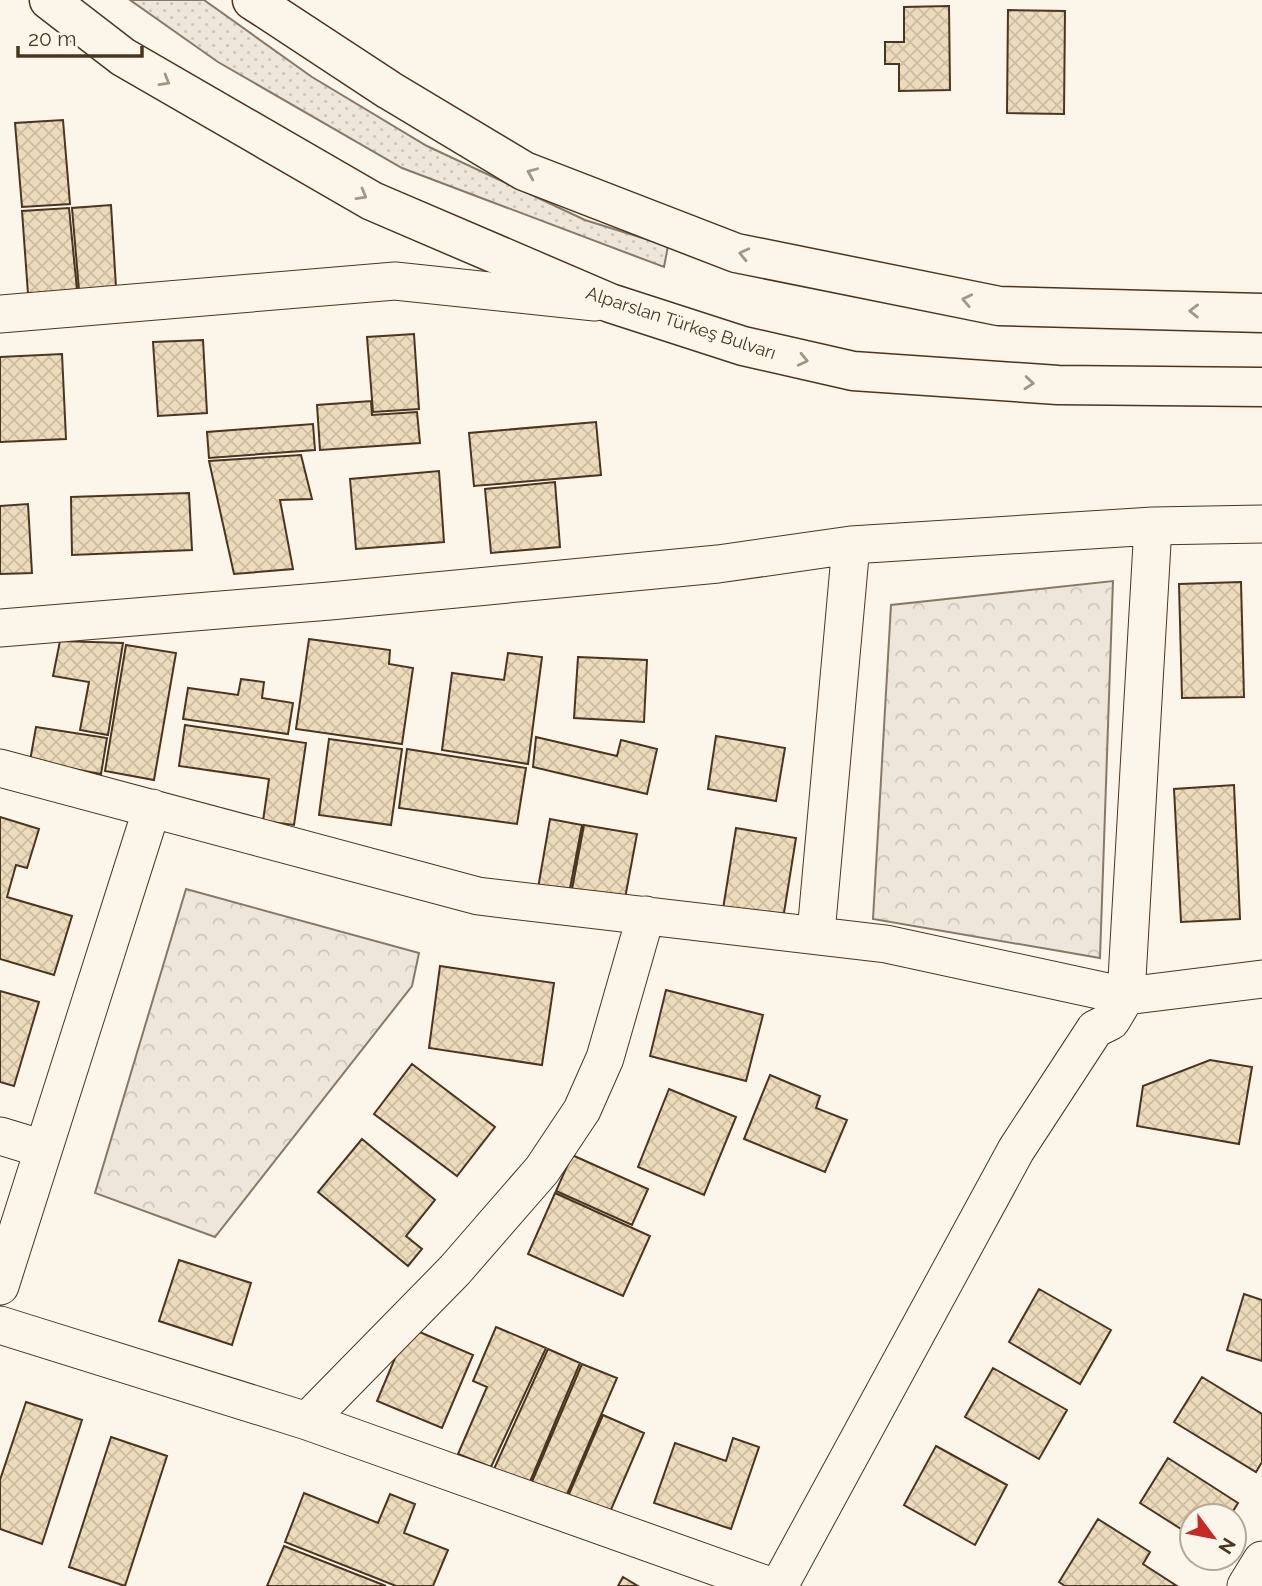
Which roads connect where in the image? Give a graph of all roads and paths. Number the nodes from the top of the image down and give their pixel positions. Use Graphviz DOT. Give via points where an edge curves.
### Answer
graph roads {
  1 [pos="49,0"];
  2 [pos="252,0"];
  3 [pos="610,303"];
  4 [pos="1262,313"];
  5 [pos="0,314"];
  6 [pos="1262,387"];
  7 [pos="1262,524"];
  8 [pos="1153,526"];
  9 [pos="851,545"];
  10 [pos="0,628"];
  11 [pos="0,768"];
  12 [pos="152,808"];
  13 [pos="646,915"];
  14 [pos="816,933"];
  15 [pos="1262,979"];
  16 [pos="1126,996"];
  17 [pos="0,1136"];
  18 [pos="43,1149"];
  19 [pos="0,1286"];
  20 [pos="0,1325"];
  21 [pos="307,1421"];
  22 [pos="1262,1560"];
  23 [pos="770,1586"];
  24 [pos="779,1586"];
  25 [pos="1246,1586"];
  1 -- 3 [label="main road, Alparslan Türkeş Bulvarı, one-way" via="123,57 372,201"];
  4 -- 2 [label="main road, one-way" via="999,306 736,253 524,171"];
  3 -- 5 [label="street" via="394,282"];
  3 -- 6 [label="main road, Alparslan Türkeş Bulvarı, one-way" via="743,346 853,371 1058,385"];
  7 -- 8 [label="street"];
  8 -- 9 [label="street"];
  8 -- 16 [label="street"];
  9 -- 10 [label="street" via="718,564"];
  9 -- 14 [label="street"];
  11 -- 12 [label="street"];
  12 -- 13 [label="street" via="478,896"];
  12 -- 18 [label="street"];
  13 -- 14 [label="street"];
  13 -- 21 [label="street" via="606,1058 582,1110 541,1170 455,1270"];
  14 -- 16 [label="street"];
  15 -- 16 [label="street"];
  16 -- 24 [label="street" via="1111,1021 1095,1029 1016,1150"];
  17 -- 18 [label="street"];
  18 -- 19 [label="street"];
  20 -- 21 [label="street"];
  21 -- 23 [label="street"];
  22 -- 25 [label="street"];
}
